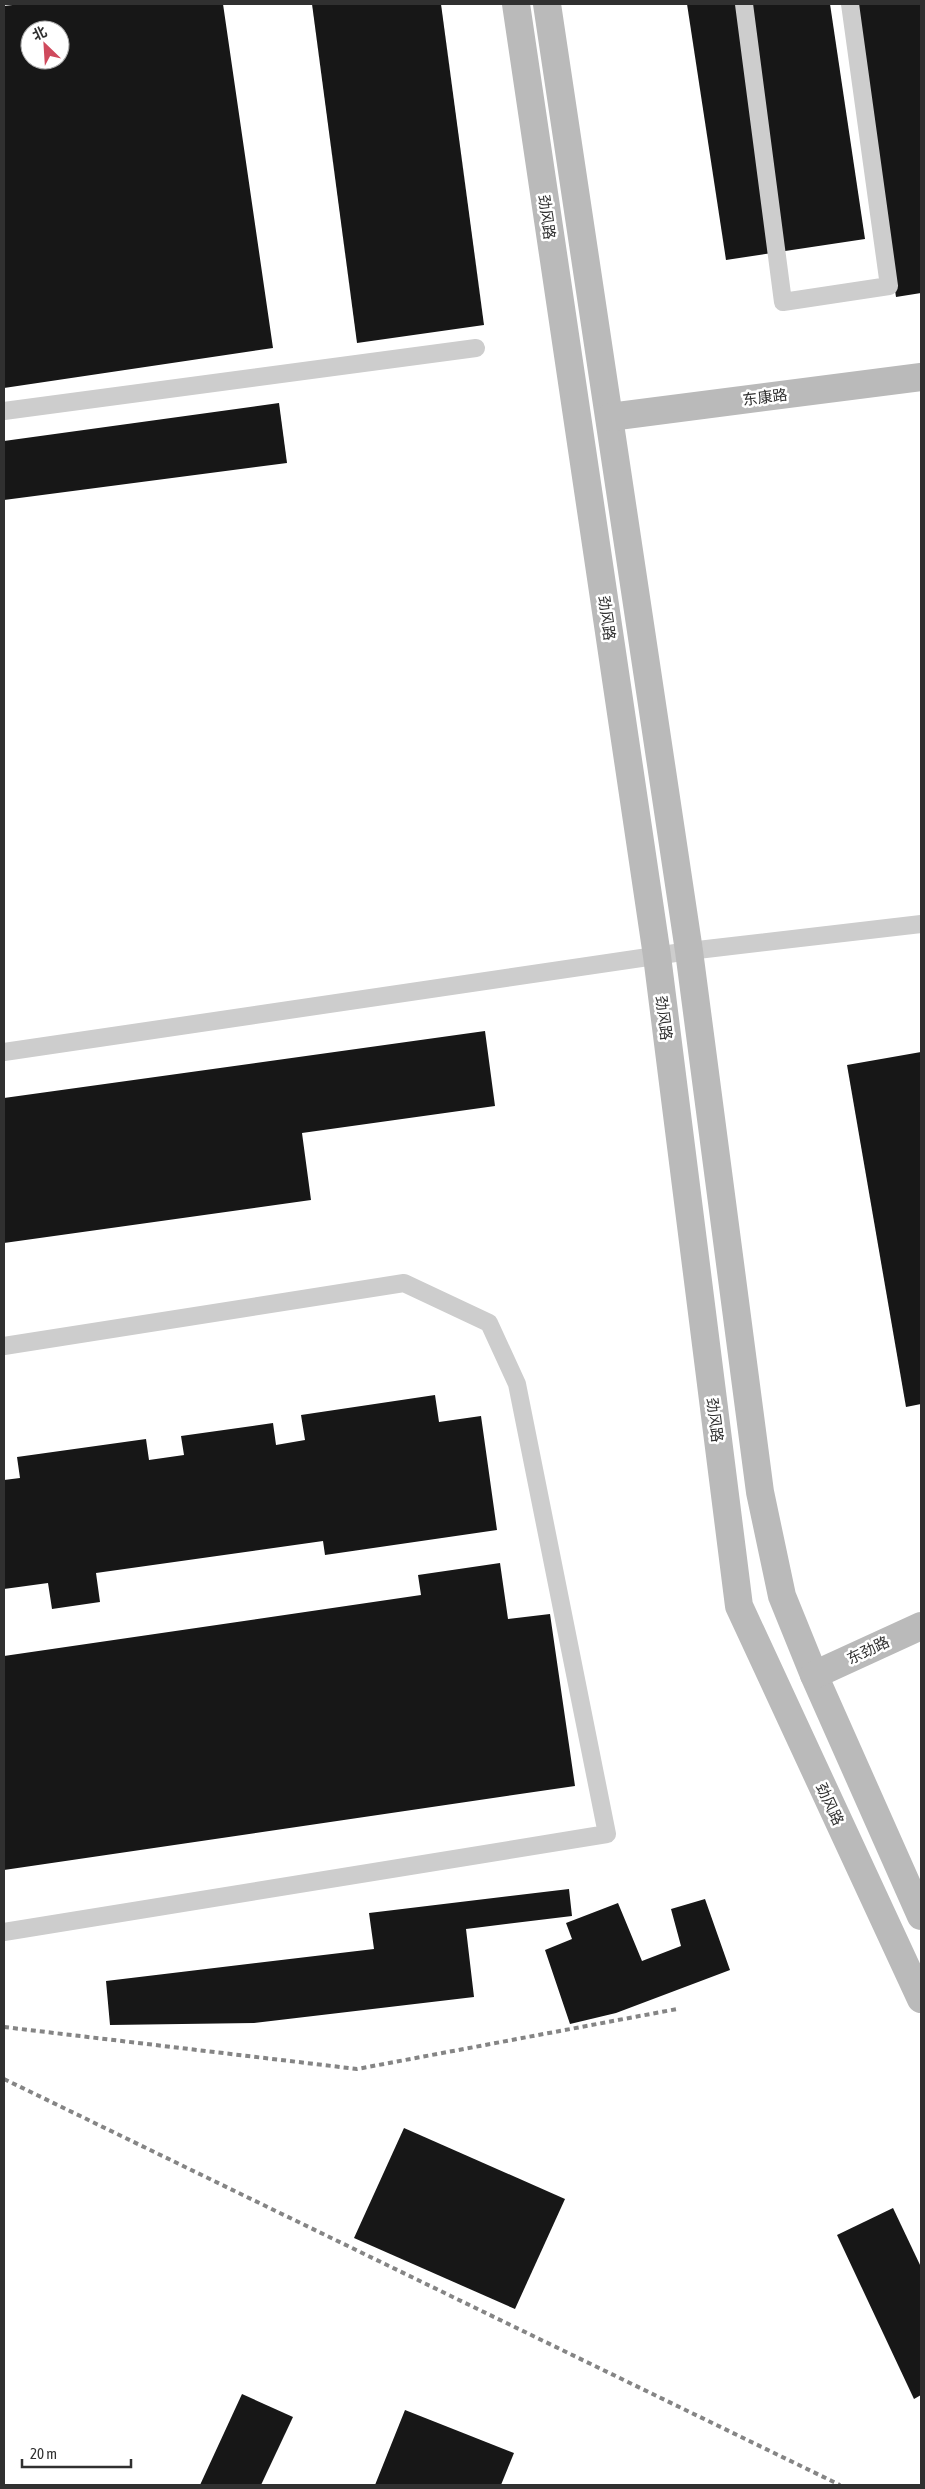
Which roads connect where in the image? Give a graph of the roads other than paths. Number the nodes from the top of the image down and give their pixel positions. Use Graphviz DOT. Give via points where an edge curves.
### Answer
graph roads {
  1 [pos="516,4"];
  2 [pos="547,4"];
  3 [pos="744,4"];
  4 [pos="850,4"];
  5 [pos="476,348"];
  6 [pos="921,377"];
  7 [pos="4,411"];
  8 [pos="610,417"];
  9 [pos="921,924"];
  10 [pos="689,951"];
  11 [pos="657,956"];
  12 [pos="4,1052"];
  13 [pos="4,1346"];
  14 [pos="921,1626"];
  15 [pos="814,1675"];
  16 [pos="921,1916"];
  17 [pos="4,1932"];
  18 [pos="921,1999"];
  1 -- 11 [label="street, 劲风路"];
  2 -- 8 [label="street"];
  3 -- 4 [label="lane" via="783,302 889,286"];
  5 -- 7 [label="lane"];
  6 -- 8 [label="street, 东康路"];
  8 -- 10 [label="street"];
  9 -- 10 [label="lane"];
  10 -- 11 [label="lane"];
  10 -- 15 [label="street" via="760,1492 782,1596"];
  11 -- 12 [label="lane"];
  11 -- 18 [label="street, 劲风路" via="740,1606"];
  13 -- 17 [label="lane" via="404,1283 488,1323 517,1384 607,1834"];
  14 -- 15 [label="street, 东劲路"];
  15 -- 16 [label="street"];
}
